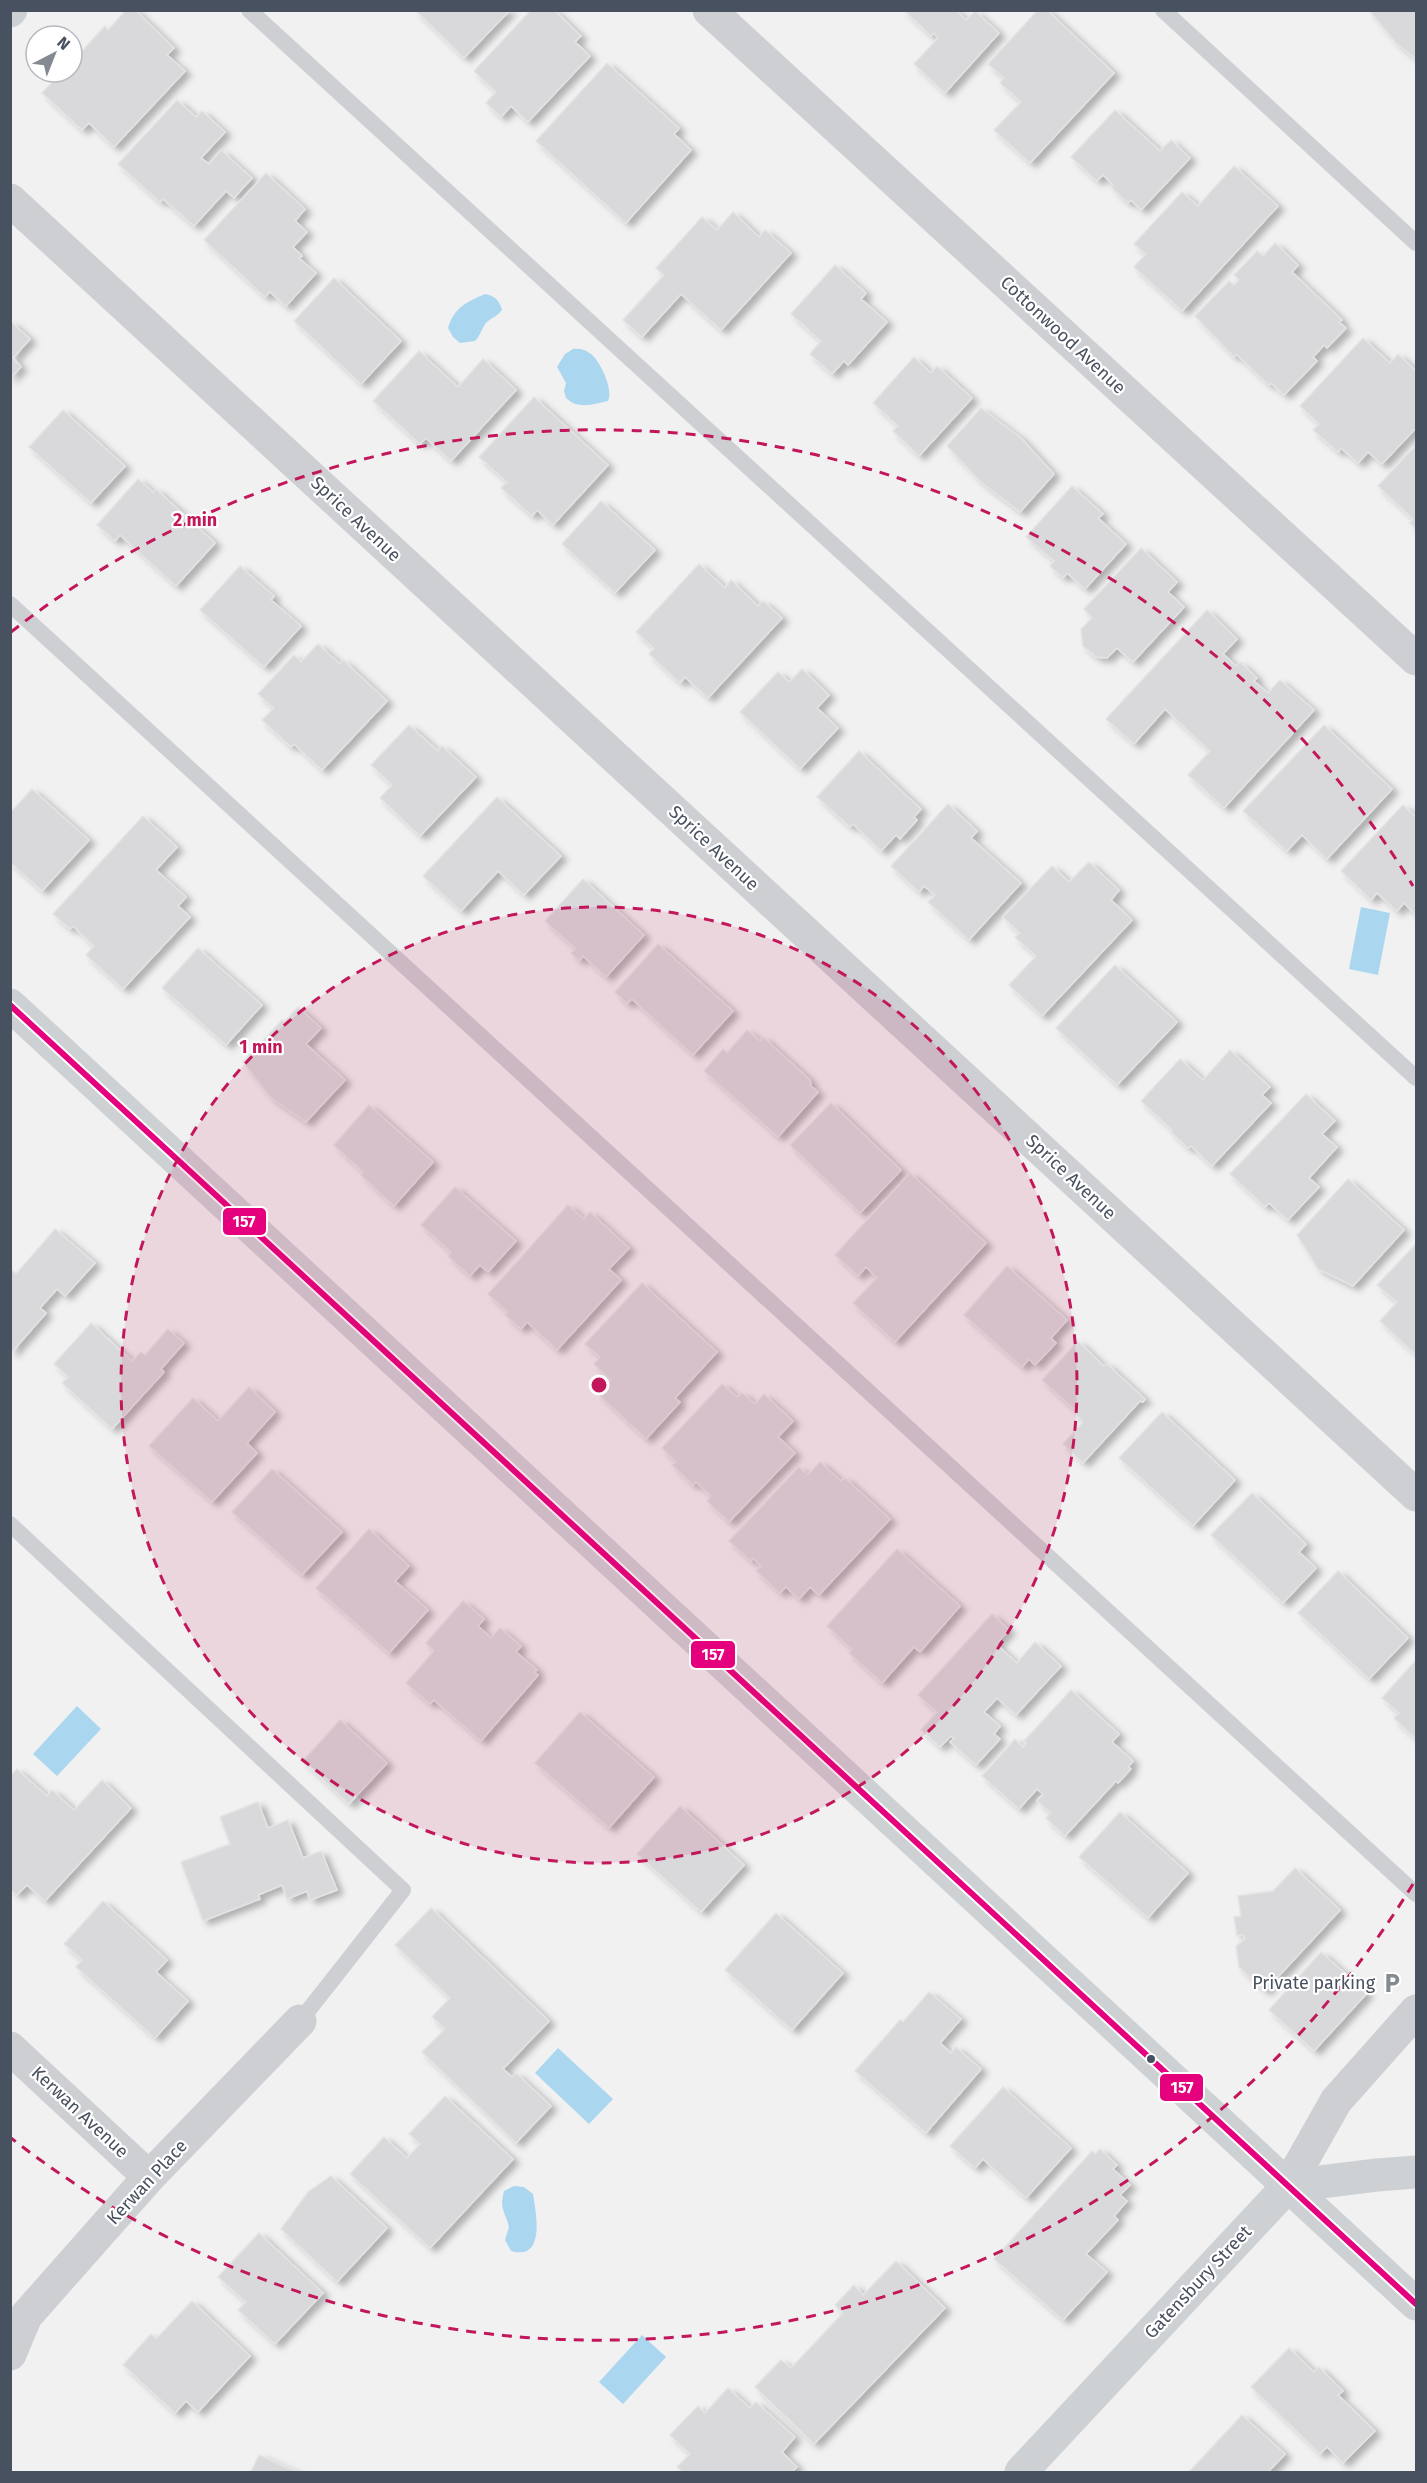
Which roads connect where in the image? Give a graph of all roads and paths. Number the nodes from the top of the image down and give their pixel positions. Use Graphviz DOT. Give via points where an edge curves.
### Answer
graph roads {
  1 [pos="249,10"];
  2 [pos="710,10"];
  3 [pos="1163,10"];
  4 [pos="10,201"];
  5 [pos="1416,243"];
  6 [pos="10,604"];
  7 [pos="1416,659"];
  8 [pos="10,1005"];
  9 [pos="1416,1078"];
  10 [pos="1416,1495"];
  11 [pos="10,1524"];
  12 [pos="1416,1894"];
  13 [pos="1416,2011"];
  14 [pos="300,2021"];
  15 [pos="10,2048"];
  16 [pos="1416,2172"];
  17 [pos="149,2177"];
  18 [pos="1288,2186"];
  19 [pos="1416,2304"];
  20 [pos="10,2354"];
  21 [pos="1021,2472"];
  1 -- 9 [label="lane"];
  2 -- 7 [label="street, Cottonwood Avenue"];
  3 -- 5 [label="lane"];
  4 -- 10 [label="street, Sprice Avenue"];
  6 -- 12 [label="lane"];
  8 -- 18 [label="street"];
  11 -- 14 [label="lane" via="403,1890"];
  13 -- 18 [label="street" via="1336,2102"];
  14 -- 17 [label="street, Kerwan Place"];
  15 -- 17 [label="street, Kerwan Avenue"];
  16 -- 18 [label="street"];
  17 -- 20 [label="street, Kerwan Place" via="26,2316"];
  18 -- 19 [label="street"];
  18 -- 21 [label="street, Gatensbury Street"];
}
